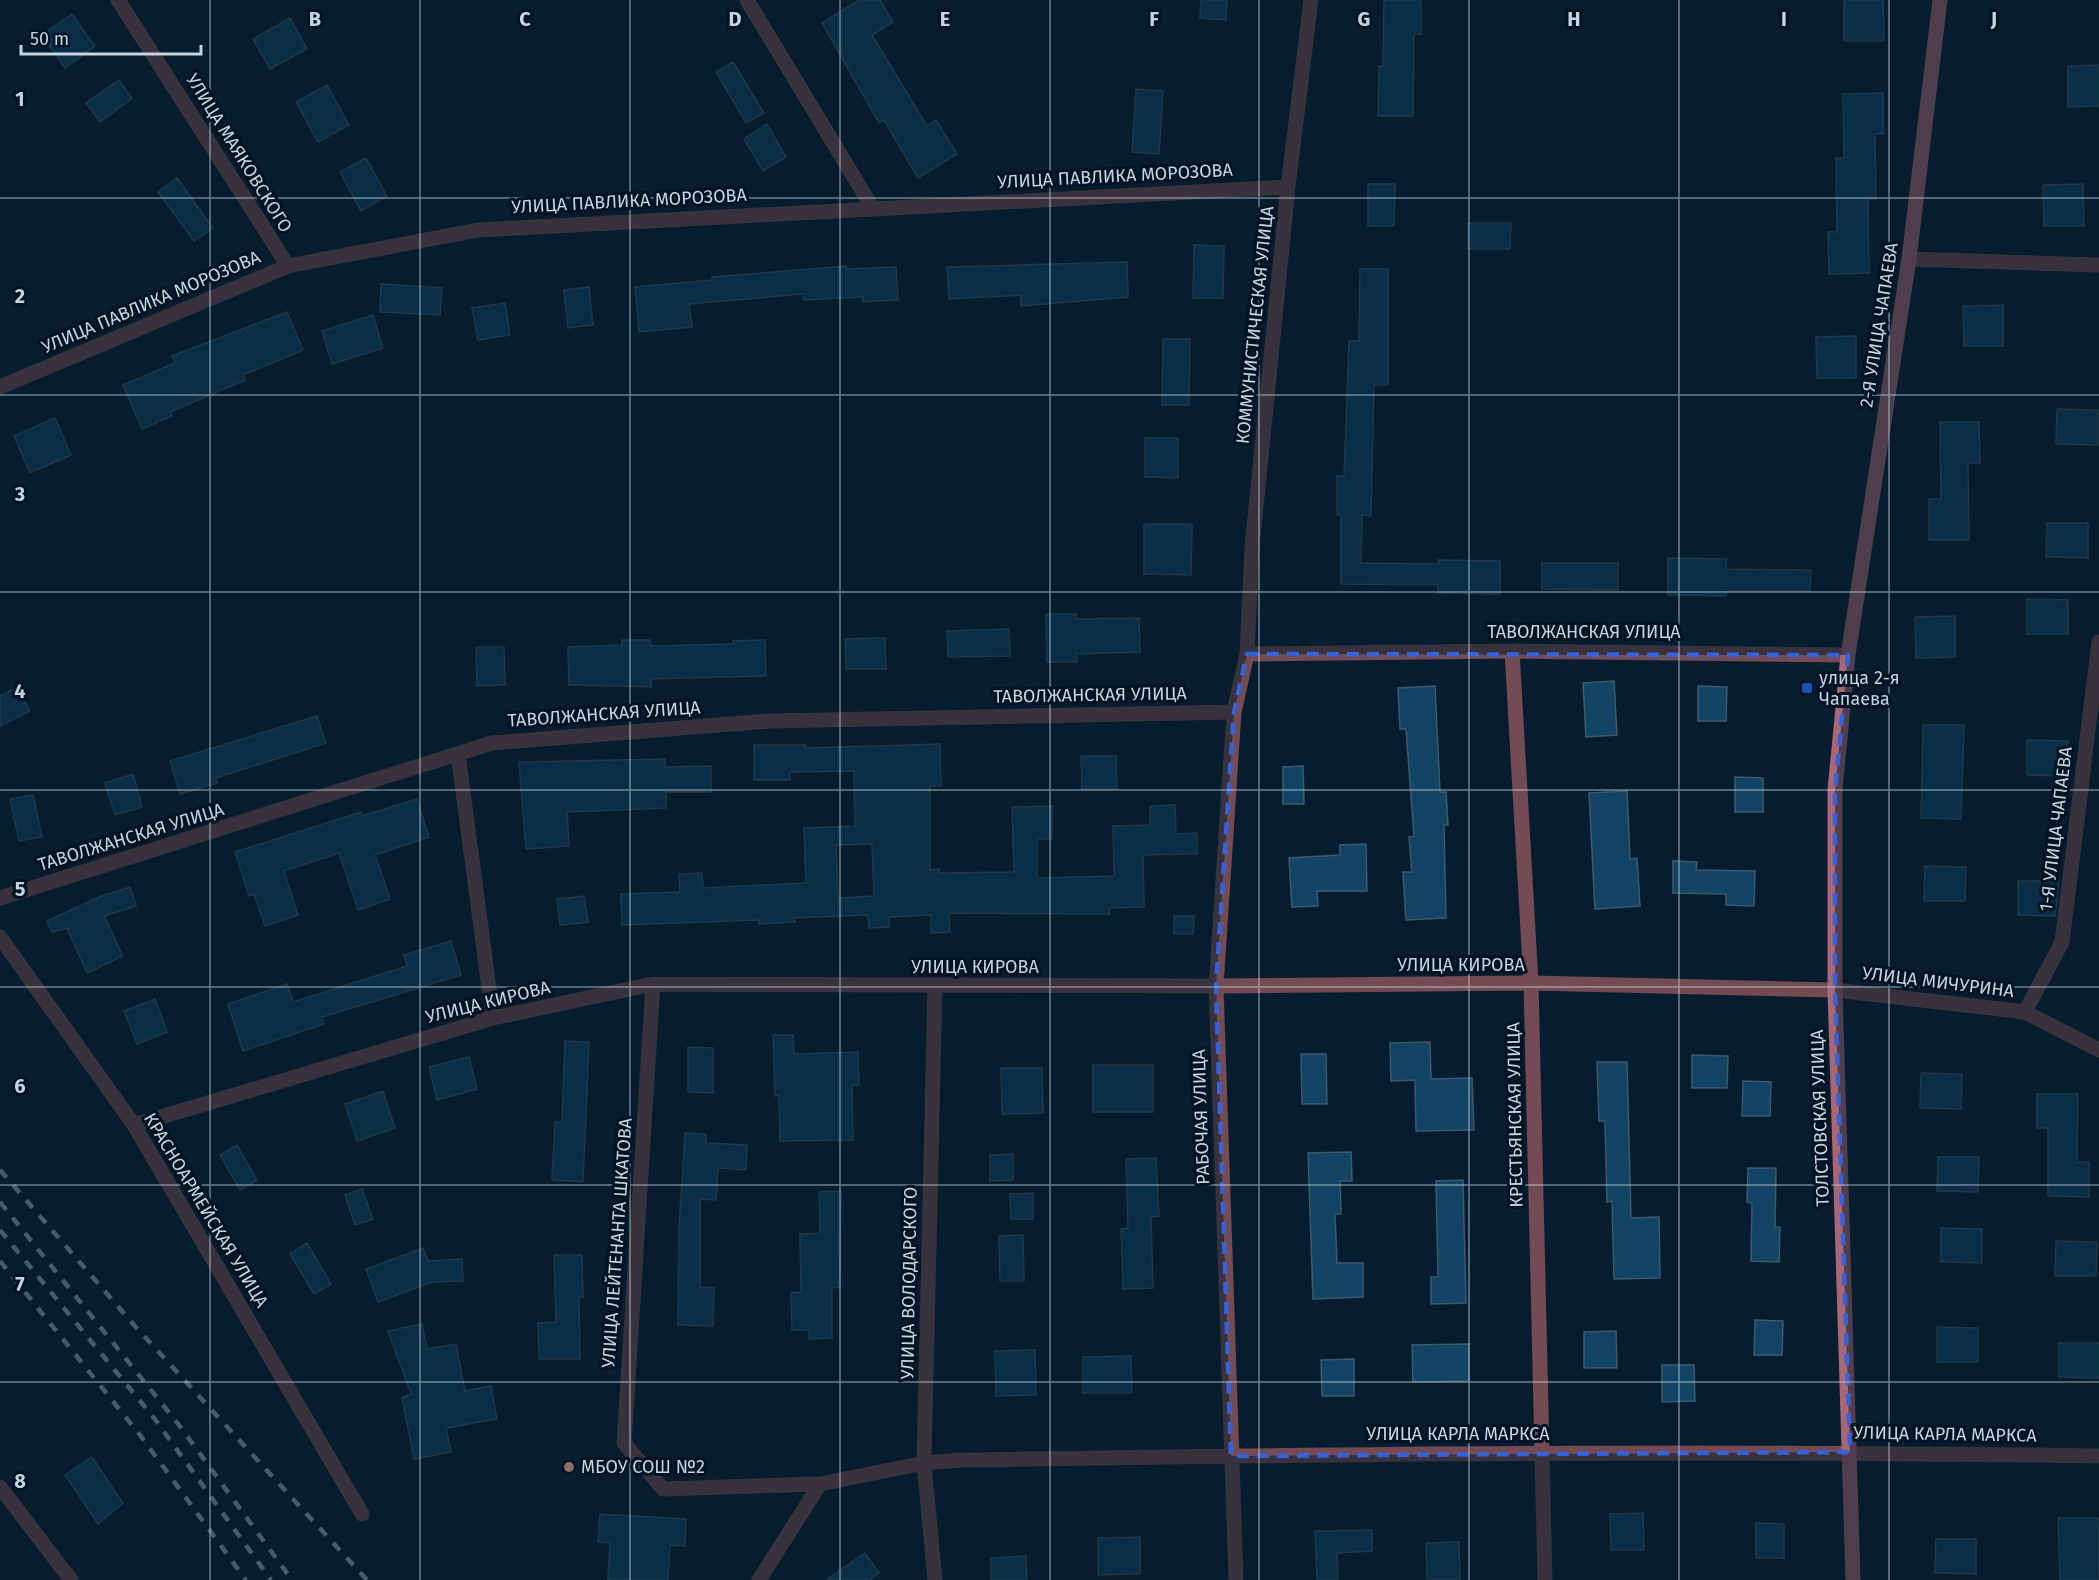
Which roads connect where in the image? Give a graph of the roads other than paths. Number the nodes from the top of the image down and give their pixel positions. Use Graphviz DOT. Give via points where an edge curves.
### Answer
graph roads {
  1 [pos="118,0"];
  2 [pos="747,0"];
  3 [pos="1311,0"];
  4 [pos="1940,0"];
  5 [pos="1288,187"];
  6 [pos="872,207"];
  7 [pos="1909,259"];
  8 [pos="2099,265"];
  9 [pos="288,266"];
  10 [pos="0,387"];
  11 [pos="2099,642"];
  12 [pos="1512,651"];
  13 [pos="1247,654"];
  14 [pos="1848,655"];
  15 [pos="1234,712"];
  16 [pos="458,754"];
  17 [pos="0,898"];
  18 [pos="0,937"];
  19 [pos="1531,983"];
  20 [pos="653,984"];
  21 [pos="935,986"];
  22 [pos="1216,986"];
  23 [pos="1835,990"];
  24 [pos="2025,1012"];
  25 [pos="492,1018"];
  26 [pos="2099,1050"];
  27 [pos="134,1125"];
  28 [pos="1850,1452"];
  29 [pos="1541,1453"];
  30 [pos="1231,1456"];
  31 [pos="2099,1456"];
  32 [pos="924,1463"];
  33 [pos="820,1484"];
  34 [pos="0,1487"];
  35 [pos="663,1489"];
  36 [pos="362,1514"];
  37 [pos="71,1580"];
  38 [pos="759,1580"];
  39 [pos="935,1580"];
  40 [pos="1236,1580"];
  41 [pos="1545,1580"];
  42 [pos="1853,1580"];
  1 -- 9 [label="street, УЛИЦА МАЯКОВСКОГО"];
  2 -- 6 [label="street"];
  3 -- 5 [label="street, КОММУНИСТИЧЕСКАЯ УЛИЦА"];
  4 -- 7 [label="main road, 2-Я УЛИЦА ЧАПАЕВА"];
  5 -- 6 [label="street, УЛИЦА ПАВЛИКА МОРОЗОВА"];
  5 -- 13 [label="street, КОММУНИСТИЧЕСКАЯ УЛИЦА" via="1252,547"];
  6 -- 9 [label="street, УЛИЦА ПАВЛИКА МОРОЗОВА" via="478,230"];
  7 -- 8 [label="street"];
  7 -- 14 [label="main road, 2-Я УЛИЦА ЧАПАЕВА"];
  9 -- 10 [label="street, УЛИЦА ПАВЛИКА МОРОЗОВА"];
  11 -- 24 [label="street, 1-Я УЛИЦА ЧАПАЕВА" via="2062,942"];
  12 -- 13 [label="street, ТАВОЛЖАНСКАЯ УЛИЦА"];
  12 -- 14 [label="street, ТАВОЛЖАНСКАЯ УЛИЦА"];
  12 -- 19 [label="street, КРЕСТЬЯНСКАЯ УЛИЦА"];
  13 -- 15 [label="street, РАБОЧАЯ УЛИЦА"];
  14 -- 23 [label="main road, ТОЛСТОВСКАЯ УЛИЦА" via="1834,790"];
  15 -- 16 [label="street, ТАВОЛЖАНСКАЯ УЛИЦА" via="769,721 492,743"];
  15 -- 22 [label="street, РАБОЧАЯ УЛИЦА"];
  16 -- 17 [label="street, ТАВОЛЖАНСКАЯ УЛИЦА"];
  16 -- 25 [label="street"];
  18 -- 27 [label="street, КРАСНОАРМЕЙСКАЯ УЛИЦА"];
  19 -- 22 [label="street, УЛИЦА КИРОВА"];
  19 -- 23 [label="street, УЛИЦА КИРОВА"];
  19 -- 29 [label="street, КРЕСТЬЯНСКАЯ УЛИЦА"];
  20 -- 21 [label="street, УЛИЦА КИРОВА"];
  20 -- 25 [label="street, УЛИЦА КИРОВА"];
  20 -- 35 [label="street, УЛИЦА ЛЕЙТЕНАНТА ШКАТОВА" via="624,1443"];
  21 -- 22 [label="street, УЛИЦА КИРОВА"];
  21 -- 32 [label="street, УЛИЦА ВОЛОДАРСКОГО"];
  22 -- 30 [label="street, РАБОЧАЯ УЛИЦА"];
  23 -- 24 [label="street, УЛИЦА МИЧУРИНА"];
  23 -- 28 [label="main road, ТОЛСТОВСКАЯ УЛИЦА"];
  24 -- 26 [label="street, УЛИЦА МИЧУРИНА"];
  25 -- 27 [label="street, УЛИЦА КИРОВА"];
  27 -- 36 [label="street, КРАСНОАРМЕЙСКАЯ УЛИЦА"];
  28 -- 29 [label="street, УЛИЦА КАРЛА МАРКСА"];
  28 -- 31 [label="street, УЛИЦА КАРЛА МАРКСА"];
  28 -- 42 [label="main road, ТОЛСТОВСКАЯ УЛИЦА"];
  29 -- 30 [label="street, УЛИЦА КАРЛА МАРКСА"];
  29 -- 41 [label="street, КРЕСТЬЯНСКАЯ УЛИЦА"];
  30 -- 32 [label="street, УЛИЦА КАРЛА МАРКСА"];
  30 -- 40 [label="street, РАБОЧАЯ УЛИЦА"];
  32 -- 33 [label="street, УЛИЦА КАРЛА МАРКСА"];
  32 -- 39 [label="street, УЛИЦА ВОЛОДАРСКОГО"];
  33 -- 35 [label="street, УЛИЦА КАРЛА МАРКСА"];
  33 -- 38 [label="street"];
  34 -- 37 [label="street"];
}
